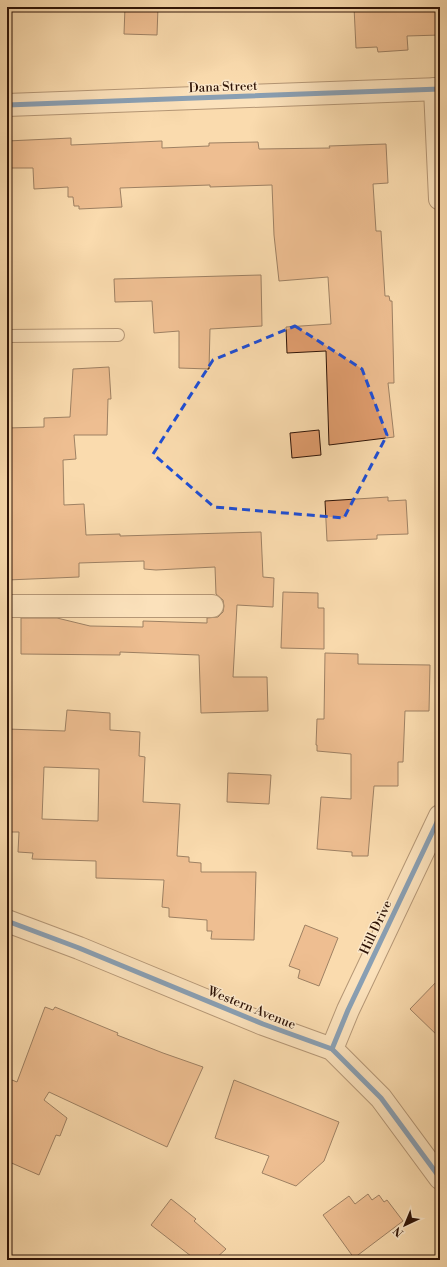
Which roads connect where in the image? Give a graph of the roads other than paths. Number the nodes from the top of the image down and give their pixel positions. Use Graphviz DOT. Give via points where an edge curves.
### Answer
graph roads {
  1 [pos="437,89"];
  2 [pos="7,106"];
  3 [pos="440,199"];
  4 [pos="118,335"];
  5 [pos="7,336"];
  6 [pos="7,606"];
  7 [pos="212,606"];
  8 [pos="440,816"];
  9 [pos="7,922"];
  10 [pos="332,1049"];
  11 [pos="440,1178"];
  1 -- 2 [label="street, Dana Street"];
  1 -- 3 [label="street"];
  4 -- 5 [label="lane"];
  6 -- 7 [label="street"];
  8 -- 10 [label="street, Hill Drive"];
  9 -- 10 [label="street, Western Avenue"];
  10 -- 11 [label="street, Western Avenue" via="381,1098"];
}
